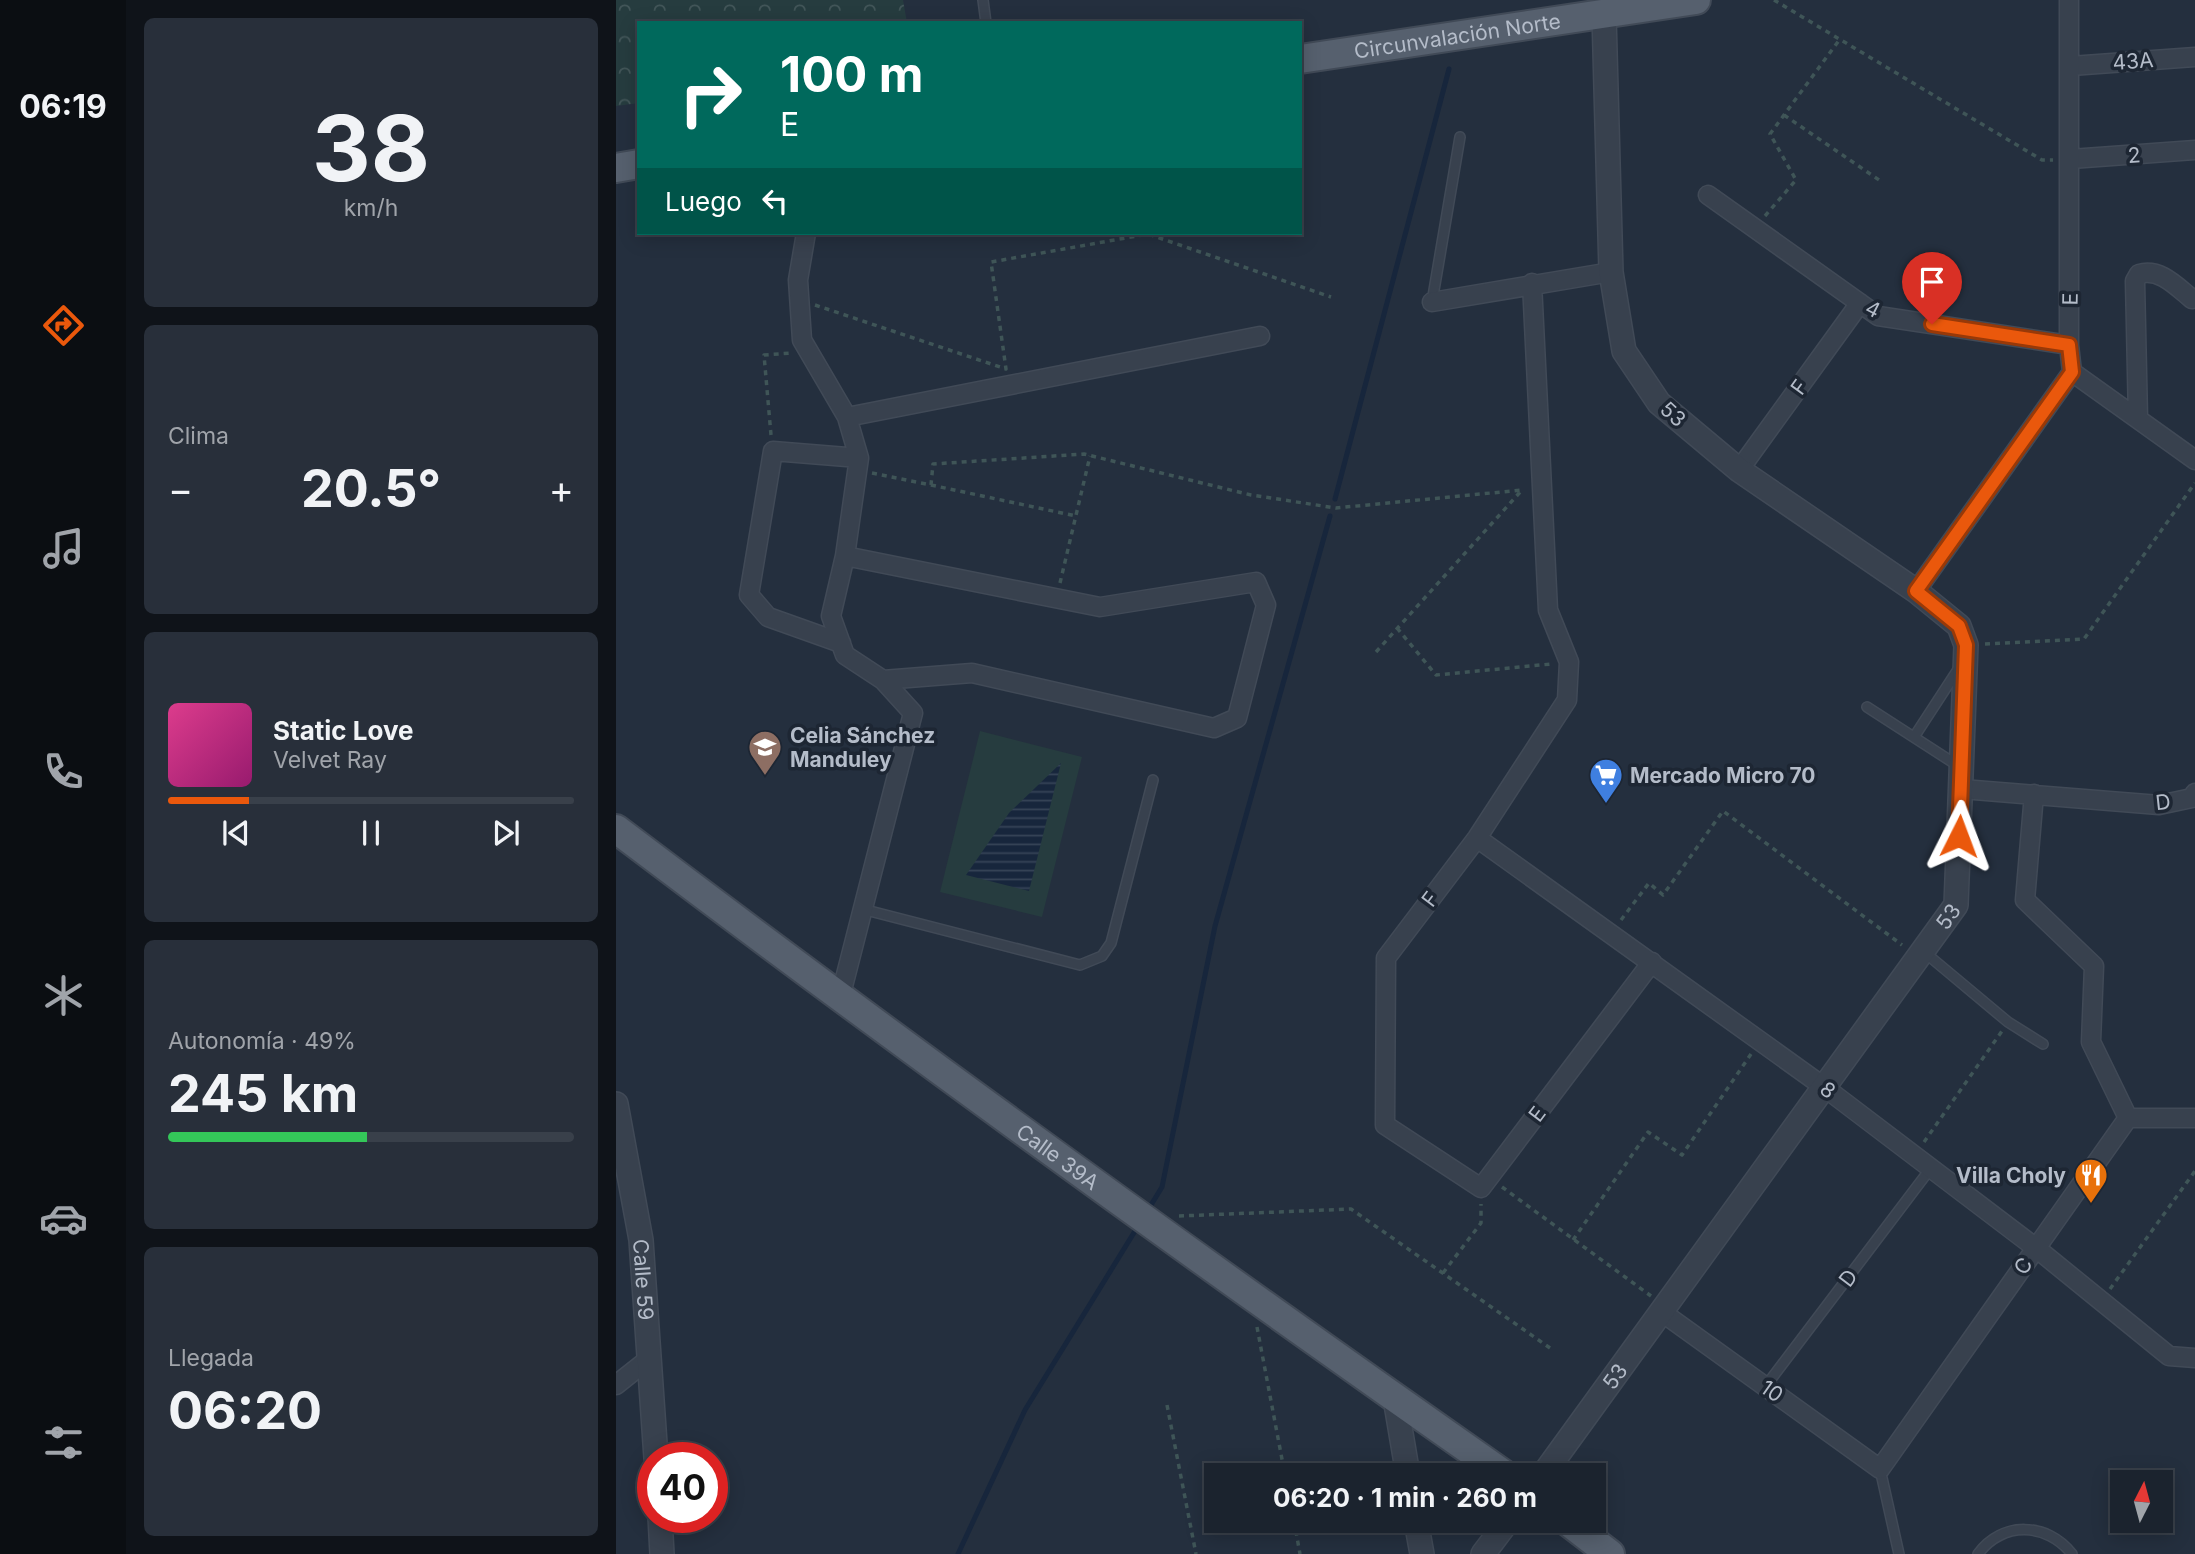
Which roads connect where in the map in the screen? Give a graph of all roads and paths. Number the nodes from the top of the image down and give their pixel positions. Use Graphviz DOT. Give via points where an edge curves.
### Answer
graph roads {
  1 [pos="983,0"];
  2 [pos="1696,0"];
  3 [pos="1774,0"];
  4 [pos="2069,0"];
  5 [pos="1604,15"];
  6 [pos="986,21"];
  7 [pos="1840,39"];
  8 [pos="2195,57"];
  9 [pos="1302,59"];
  10 [pos="2071,66"];
  11 [pos="1784,115"];
  12 [pos="1461,136"];
  13 [pos="2193,152"];
  14 [pos="2071,159"];
  15 [pos="637,164"];
  16 [pos="616,168"];
  17 [pos="1882,182"];
  18 [pos="1708,195"];
  19 [pos="1755,228"];
  20 [pos="806,235"];
  21 [pos="1142,235"];
  22 [pos="1151,235"];
  23 [pos="1611,272"];
  24 [pos="1532,284"];
  25 [pos="1331,297"];
  26 [pos="2192,299"];
  27 [pos="800,300"];
  28 [pos="1432,302"];
  29 [pos="1860,303"];
  30 [pos="1260,336"];
  31 [pos="2069,345"];
  32 [pos="809,352"];
  33 [pos="2072,372"];
  34 [pos="847,417"];
  35 [pos="2138,419"];
  36 [pos="773,451"];
  37 [pos="1090,456"];
  38 [pos="2195,460"];
  39 [pos="858,464"];
  40 [pos="1541,469"];
  41 [pos="1739,470"];
  42 [pos="2195,484"];
  43 [pos="931,485"];
  44 [pos="1522,490"];
  45 [pos="1076,516"];
  46 [pos="845,556"];
  47 [pos="1916,591"];
  48 [pos="1057,598"];
  49 [pos="1397,628"];
  50 [pos="841,643"];
  51 [pos="1376,652"];
  52 [pos="1965,652"];
  53 [pos="1569,663"];
  54 [pos="883,680"];
  55 [pos="1867,707"];
  56 [pos="1913,737"];
  57 [pos="1962,779"];
  58 [pos="1153,780"];
  59 [pos="2034,794"];
  60 [pos="2194,797"];
  61 [pos="616,828"];
  62 [pos="1476,838"];
  63 [pos="862,909"];
  64 [pos="1611,933"];
  65 [pos="1920,954"];
  66 [pos="1652,962"];
  67 [pos="841,998"];
  68 [pos="2008,1022"];
  69 [pos="1760,1041"];
  70 [pos="2043,1044"];
  71 [pos="1824,1087"];
  72 [pos="616,1104"];
  73 [pos="2127,1118"];
  74 [pos="2195,1118"];
  75 [pos="1915,1155"];
  76 [pos="1931,1168"];
  77 [pos="2195,1171"];
  78 [pos="1485,1183"];
  79 [pos="1161,1231"];
  80 [pos="1573,1240"];
  81 [pos="2036,1248"];
  82 [pos="1443,1273"];
  83 [pos="1252,1297"];
  84 [pos="2101,1302"];
  85 [pos="1665,1311"];
  86 [pos="1550,1348"];
  87 [pos="650,1358"];
  88 [pos="2195,1358"];
  89 [pos="616,1385"];
  90 [pos="1765,1387"];
  91 [pos="1395,1398"];
  92 [pos="1167,1405"];
  93 [pos="655,1442"];
  94 [pos="1283,1463"];
  95 [pos="1406,1463"];
  96 [pos="1488,1463"];
  97 [pos="1552,1463"];
  98 [pos="1880,1469"];
  99 [pos="661,1533"];
  100 [pos="1296,1533"];
  101 [pos="1418,1533"];
  102 [pos="1499,1533"];
  103 [pos="1583,1533"];
  104 [pos="662,1554"];
  105 [pos="1196,1554"];
  106 [pos="1300,1554"];
  107 [pos="1422,1554"];
  108 [pos="1483,1554"];
  109 [pos="1611,1554"];
  110 [pos="1899,1554"];
  111 [pos="1978,1554"];
  112 [pos="2071,1554"];
  1 -- 6 [label="lane"];
  2 -- 5 [label="main road, Circunvalación Norte"];
  3 -- 7 [label="path"];
  4 -- 10 [label="street, E"];
  5 -- 9 [label="main road, Circunvalación Norte"];
  5 -- 23 [label="street, 53"];
  7 -- 11 [label="path"];
  7 -- 14 [label="path" via="2042,160"];
  8 -- 10 [label="street, 43A"];
  10 -- 14 [label="street, E"];
  11 -- 17 [label="path"];
  11 -- 19 [label="path" via="1770,134 1796,180"];
  12 -- 28 [label="lane"];
  13 -- 14 [label="street, 2"];
  14 -- 31 [label="street, E"];
  15 -- 16 [label="main road"];
  18 -- 19 [label="street, 4"];
  19 -- 29 [label="street, 4"];
  20 -- 27 [label="street"];
  21 -- 27 [label="path" via="991,262 1006,369"];
  22 -- 25 [label="path"];
  23 -- 24 [label="street"];
  23 -- 41 [label="street, 53" via="1624,351 1659,402"];
  24 -- 28 [label="street"];
  24 -- 40 [label="street"];
  26 -- 35 [label="street" via="2160,274 2148,271 2135,281"];
  27 -- 32 [label="street" via="802,340"];
  29 -- 31 [label="street, 4" via="1878,316"];
  29 -- 41 [label="street, F"];
  30 -- 34 [label="street"];
  31 -- 33 [label="street, E"];
  32 -- 34 [label="street"];
  32 -- 36 [label="path" via="764,355"];
  33 -- 35 [label="street"];
  33 -- 47 [label="street"];
  34 -- 39 [label="street"];
  35 -- 38 [label="street"];
  36 -- 39 [label="street"];
  36 -- 50 [label="street" via="749,595 768,617"];
  37 -- 43 [label="path" via="933,464"];
  37 -- 44 [label="path" via="1251,495 1336,508"];
  37 -- 45 [label="path"];
  39 -- 43 [label="path"];
  39 -- 46 [label="street"];
  40 -- 44 [label="path"];
  40 -- 53 [label="street" via="1548,610"];
  41 -- 47 [label="street, 53"];
  42 -- 52 [label="path" via="2084,639"];
  43 -- 45 [label="path"];
  44 -- 49 [label="path"];
  45 -- 48 [label="path"];
  46 -- 48 [label="street"];
  46 -- 50 [label="street" via="831,616"];
  47 -- 52 [label="street, 53" via="1959,626"];
  48 -- 54 [label="street" via="1100,607 1256,582 1266,605 1237,718 1214,727 972,673"];
  49 -- 51 [label="path"];
  49 -- 53 [label="path" via="1436,674"];
  50 -- 54 [label="street" via="845,655"];
  52 -- 56 [label="lane"];
  52 -- 57 [label="street, 53"];
  53 -- 62 [label="street, F" via="1567,700"];
  54 -- 63 [label="street" via="913,713"];
  55 -- 56 [label="lane"];
  56 -- 57 [label="lane"];
  57 -- 59 [label="street, D"];
  57 -- 65 [label="street, 53" via="1956,905"];
  58 -- 63 [label="lane" via="1111,943 1102,956 1080,965"];
  59 -- 60 [label="street, D" via="2159,805"];
  59 -- 73 [label="street" via="2025,900 2094,966 2091,1041"];
  61 -- 67 [label="main road, Calle 39A"];
  62 -- 64 [label="street, 8"];
  62 -- 78 [label="street, F" via="1386,958 1385,1125"];
  63 -- 67 [label="street"];
  64 -- 65 [label="path" via="1649,883 1663,895 1723,811"];
  64 -- 66 [label="street, 8"];
  65 -- 68 [label="lane"];
  65 -- 71 [label="street, 53"];
  66 -- 69 [label="street, 8"];
  66 -- 78 [label="street, E"];
  67 -- 79 [label="main road, Calle 39A"];
  68 -- 70 [label="lane"];
  68 -- 75 [label="path"];
  69 -- 71 [label="street, 8"];
  69 -- 80 [label="path" via="1682,1155 1648,1132"];
  71 -- 75 [label="street, 8"];
  71 -- 85 [label="street, 53"];
  72 -- 87 [label="street, Calle 59" via="641,1240"];
  73 -- 74 [label="street"];
  73 -- 81 [label="street, C"];
  75 -- 76 [label="street, 8"];
  76 -- 81 [label="street, 8"];
  76 -- 90 [label="lane, D"];
  77 -- 84 [label="path"];
  78 -- 80 [label="path"];
  78 -- 82 [label="path" via="1481,1223"];
  79 -- 82 [label="path" via="1170,1216 1351,1209"];
  79 -- 83 [label="main road, Calle 39A"];
  80 -- 85 [label="path"];
  81 -- 84 [label="street, 8"];
  81 -- 98 [label="street, C"];
  82 -- 86 [label="path"];
  83 -- 91 [label="main road, Calle 39A"];
  83 -- 94 [label="path"];
  84 -- 88 [label="street, 8" via="2169,1356"];
  85 -- 90 [label="street, 10"];
  85 -- 97 [label="street, 53"];
  87 -- 89 [label="street"];
  87 -- 93 [label="street, Calle 59"];
  90 -- 98 [label="street, 10"];
  91 -- 95 [label="street"];
  91 -- 96 [label="main road, Calle 39A"];
  92 -- 105 [label="path"];
  98 -- 110 [label="lane"];
  99 -- 104 [label="street"];
  100 -- 106 [label="path"];
  101 -- 107 [label="street"];
  102 -- 108 [label="street"];
  103 -- 109 [label="main road"];
  111 -- 112 [label="lane" via="1987,1541 2031,1528 2046,1532"];
}
